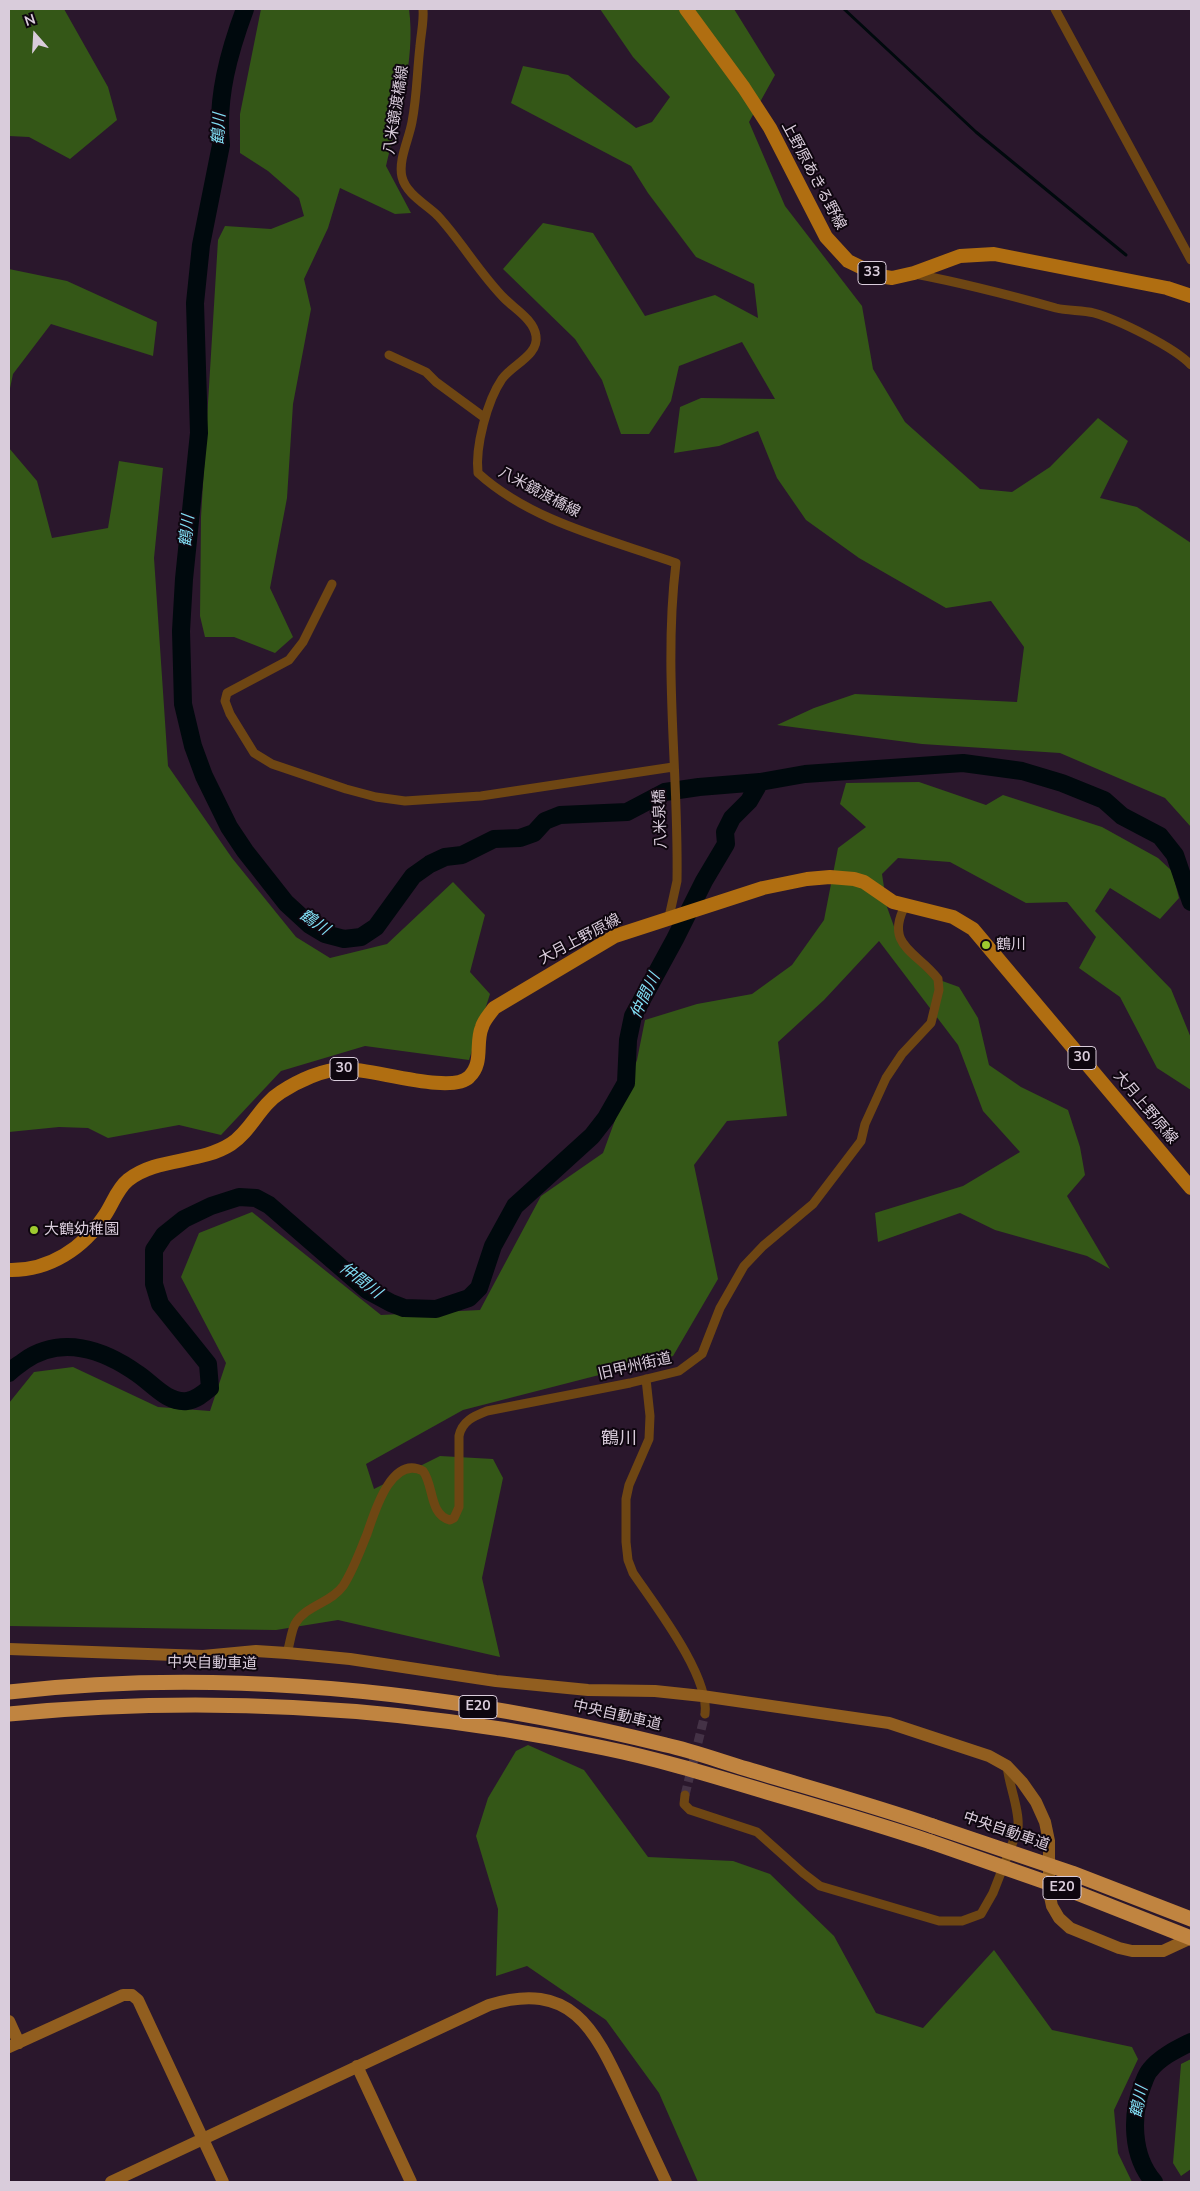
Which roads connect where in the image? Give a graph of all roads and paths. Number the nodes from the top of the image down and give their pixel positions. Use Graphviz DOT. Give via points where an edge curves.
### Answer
graph roads {
  1 [pos="423,9"];
  2 [pos="686,9"];
  3 [pos="1055,9"];
  4 [pos="1191,260"];
  5 [pos="914,274"];
  6 [pos="1191,296"];
  7 [pos="389,355"];
  8 [pos="1191,365"];
  9 [pos="485,418"];
  10 [pos="332,584"];
  11 [pos="673,766"];
  12 [pos="905,906"];
  13 [pos="672,916"];
  14 [pos="1191,1188"];
  15 [pos="9,1270"];
  16 [pos="646,1379"];
  17 [pos="9,1649"];
  18 [pos="288,1653"];
  19 [pos="9,1692"];
  20 [pos="702,1696"];
  21 [pos="9,1714"];
  22 [pos="705,1714"];
  23 [pos="1007,1766"];
  24 [pos="685,1795"];
  25 [pos="1191,1919"];
  26 [pos="1191,1938"];
  27 [pos="9,2021"];
  28 [pos="14,2045"];
  29 [pos="357,2066"];
  30 [pos="203,2140"];
  31 [pos="111,2182"];
  32 [pos="223,2182"];
  33 [pos="411,2182"];
  34 [pos="666,2182"];
  1 -- 9 [label="street, 八米鏡渡橋線" via="418,83 402,177 492,284 524,316 536,336 530,354 502,379"];
  2 -- 5 [label="main road, 上野原あきる野線 / 33" via="770,128 826,237 838,253 879,276 892,278"];
  3 -- 4 [label="street"];
  5 -- 6 [label="main road, 上野原あきる野線 / 33" via="960,256 994,254 1167,288"];
  5 -- 8 [label="street" via="955,281 1060,309 1093,313 1123,324 1182,356"];
  7 -- 9 [label="street" via="426,372"];
  9 -- 11 [label="street, 八米鏡渡橋線" via="476,462 478,473 489,483 539,512 581,531 676,563 671,605"];
  10 -- 11 [label="street" via="303,642 289,660 227,693 225,701 254,753 272,764 346,789 405,801 480,796"];
  11 -- 13 [label="street, 八米泉橋" via="677,870"];
  12 -- 13 [label="main road, 大月上野原線 / 30" via="884,898 864,882 845,877 786,883"];
  12 -- 14 [label="main road, 大月上野原線 / 30" via="953,917 973,929"];
  12 -- 16 [label="street, 旧甲州街道" via="898,919 899,935 906,948 938,979 939,990 931,1024 893,1067 875,1101 861,1141 813,1204 744,1266 720,1308 702,1354 679,1371"];
  13 -- 15 [label="main road, 大月上野原線 / 30" via="615,936 494,1008 481,1027 480,1051 474,1071 462,1082 438,1083 358,1069 342,1069 306,1080 279,1093 231,1144 216,1152 147,1170 129,1180 119,1189 91,1235 70,1252 37,1268"];
  16 -- 18 [label="street, 旧甲州街道" via="487,1411 469,1420 459,1436 459,1507 450,1520 441,1516 436,1508 423,1471 411,1468 399,1473 377,1505 344,1585 294,1625"];
  16 -- 20 [label="street" via="649,1439 627,1492 628,1560 633,1573 686,1652"];
  17 -- 18 [label="street" via="203,1656 256,1651"];
  18 -- 20 [label="street" via="487,1680"];
  19 -- 25 [label="highway, 中央自動車道 / E20, bridge" via="108,1683 215,1681 330,1688 445,1701 551,1719 668,1745 874,1805 1072,1873"];
  20 -- 22 [label="street"];
  20 -- 23 [label="street" via="889,1723 976,1750"];
  21 -- 26 [label="highway, E20, bridge" via="116,1706 222,1704 319,1709 443,1721 607,1748 858,1818 1077,1893"];
  23 -- 24 [label="street" via="1018,1829 993,1893 981,1914 962,1921 939,1921 820,1886 757,1832 690,1810 684,1804"];
  23 -- 26 [label="street" via="1036,1802 1046,1822 1049,1892 1059,1918 1070,1928 1132,1951 1163,1951"];
  27 -- 28 [label="street"];
  28 -- 30 [label="street" via="123,1995 132,1994 138,2000"];
  29 -- 30 [label="street"];
  29 -- 33 [label="street"];
  29 -- 34 [label="street" via="489,2005 509,1999 530,1997 561,2005 577,2015 598,2038"];
  30 -- 31 [label="street"];
  30 -- 32 [label="street"];
}
